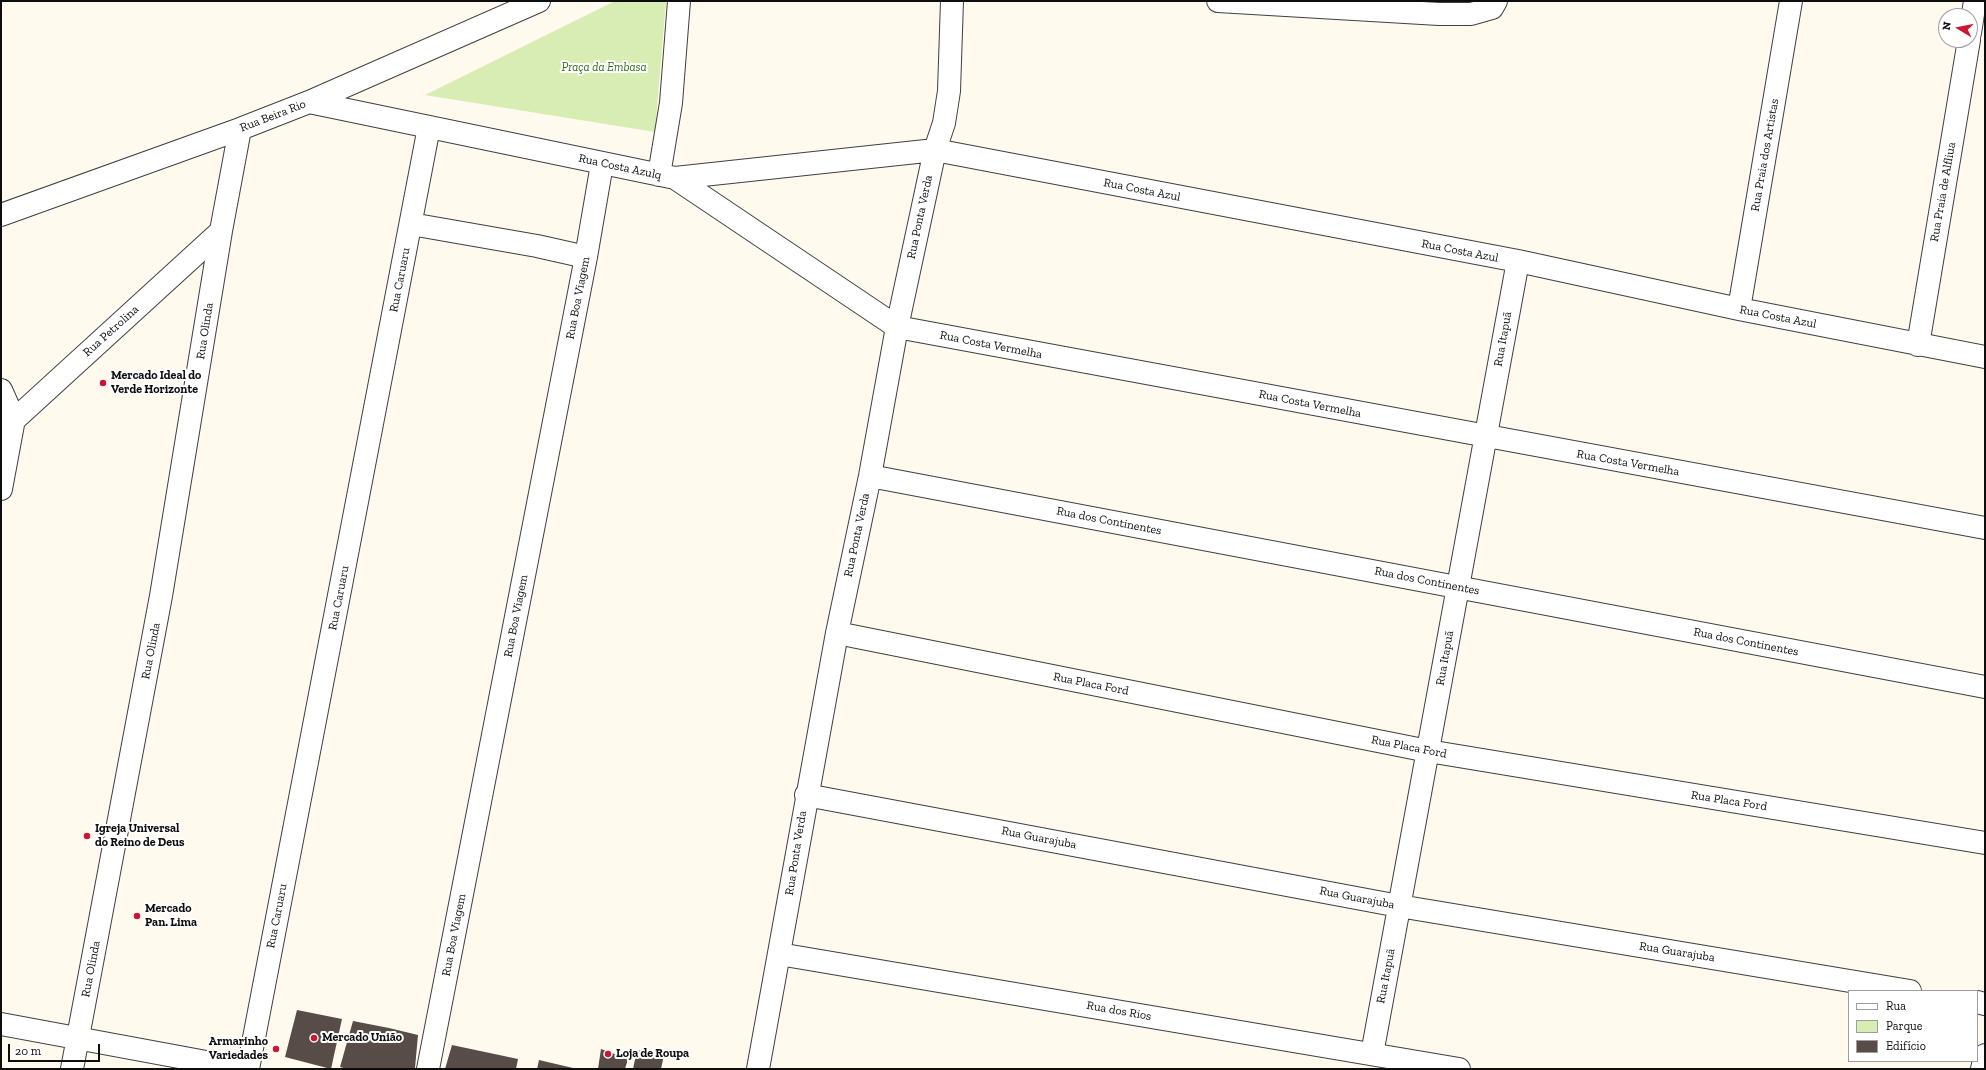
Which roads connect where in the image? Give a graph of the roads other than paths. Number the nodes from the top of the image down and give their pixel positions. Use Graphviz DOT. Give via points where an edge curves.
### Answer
graph roads {
  1 [pos="539,1"];
  2 [pos="679,1"];
  3 [pos="952,1"];
  4 [pos="1218,1"];
  5 [pos="1496,1"];
  6 [pos="1791,1"];
  7 [pos="1968,48"];
  8 [pos="309,102"];
  9 [pos="429,128"];
  10 [pos="240,129"];
  11 [pos="935,150"];
  12 [pos="602,164"];
  13 [pos="667,177"];
  14 [pos="1,215"];
  15 [pos="411,224"];
  16 [pos="221,231"];
  17 [pos="586,257"];
  18 [pos="1518,262"];
  19 [pos="1739,309"];
  20 [pos="897,327"];
  21 [pos="1918,345"];
  22 [pos="1985,357"];
  23 [pos="1,390"];
  24 [pos="7,425"];
  25 [pos="1485,436"];
  26 [pos="870,476"];
  27 [pos="1,488"];
  28 [pos="1985,528"];
  29 [pos="1458,587"];
  30 [pos="837,633"];
  31 [pos="1985,687"];
  32 [pos="1428,751"];
  33 [pos="806,794"];
  34 [pos="1985,843"];
  35 [pos="1399,906"];
  36 [pos="780,954"];
  37 [pos="1904,990"];
  38 [pos="1,1024"];
  39 [pos="78,1038"];
  40 [pos="1372,1054"];
  41 [pos="1985,1055"];
  42 [pos="72,1069"];
  43 [pos="244,1069"];
  44 [pos="248,1069"];
  45 [pos="428,1069"];
  46 [pos="758,1069"];
  47 [pos="1459,1069"];
  48 [pos="1982,1069"];
  1 -- 8 [label="street, Rua Beira Rio"];
  2 -- 13 [label="street"];
  3 -- 11 [label="street, Rua Ponta Verda" via="949,91 944,123"];
  4 -- 5 [label="street" via="1439,14 1471,14 1492,8"];
  6 -- 19 [label="street, Rua Praia dos Artistas"];
  7 -- 21 [label="street, Rua Praia de Alfliua"];
  8 -- 9 [label="street, Rua Costa Azulq"];
  8 -- 10 [label="street, Rua Beira Rio"];
  9 -- 12 [label="street, Rua Costa Azulq"];
  9 -- 15 [label="street, Rua Caruaru"];
  10 -- 14 [label="street, Rua Beira Rio"];
  10 -- 16 [label="street, Rua Olinda"];
  11 -- 13 [label="street, Rua Costa Azulq"];
  11 -- 18 [label="street, Rua Costa Azul"];
  11 -- 20 [label="street, Rua Ponta Verda"];
  12 -- 13 [label="street, Rua Costa Azulq"];
  12 -- 17 [label="street, Rua Boa Viagem"];
  13 -- 20 [label="street, Rua Costa Vermelha"];
  15 -- 17 [label="street"];
  15 -- 44 [label="street, Rua Caruaru"];
  16 -- 24 [label="street, Rua Petrolina"];
  16 -- 39 [label="street, Rua Olinda" via="161,596"];
  17 -- 45 [label="street, Rua Boa Viagem"];
  18 -- 19 [label="street, Rua Costa Azul"];
  18 -- 25 [label="street, Rua Itapuã"];
  19 -- 21 [label="street, Rua Costa Azul"];
  20 -- 25 [label="street, Rua Costa Vermelha"];
  20 -- 26 [label="street, Rua Ponta Verda"];
  21 -- 22 [label="street, Rua Costa Azul"];
  23 -- 24 [label="street"];
  24 -- 27 [label="street"];
  25 -- 28 [label="street, Rua Costa Vermelha"];
  25 -- 29 [label="street, Rua Itapuã"];
  26 -- 29 [label="street, Rua dos Continentes"];
  26 -- 30 [label="street, Rua Ponta Verda"];
  29 -- 31 [label="street, Rua dos Continentes"];
  29 -- 32 [label="street, Rua Itapuã"];
  30 -- 32 [label="street, Rua Placa Ford"];
  30 -- 33 [label="street, Rua Ponta Verda"];
  32 -- 34 [label="street, Rua Placa Ford"];
  32 -- 35 [label="street, Rua Itapuã"];
  33 -- 35 [label="street, Rua Guarajuba"];
  33 -- 36 [label="street, Rua Ponta Verda"];
  35 -- 37 [label="street, Rua Guarajuba"];
  35 -- 40 [label="street, Rua Itapuã"];
  36 -- 40 [label="street, Rua dos Rios"];
  36 -- 46 [label="street, Rua Ponta Verda"];
  38 -- 39 [label="street"];
  39 -- 42 [label="street, Rua Olinda"];
  39 -- 43 [label="street"];
  40 -- 47 [label="street, Rua dos Rios"];
  41 -- 48 [label="street"];
}
